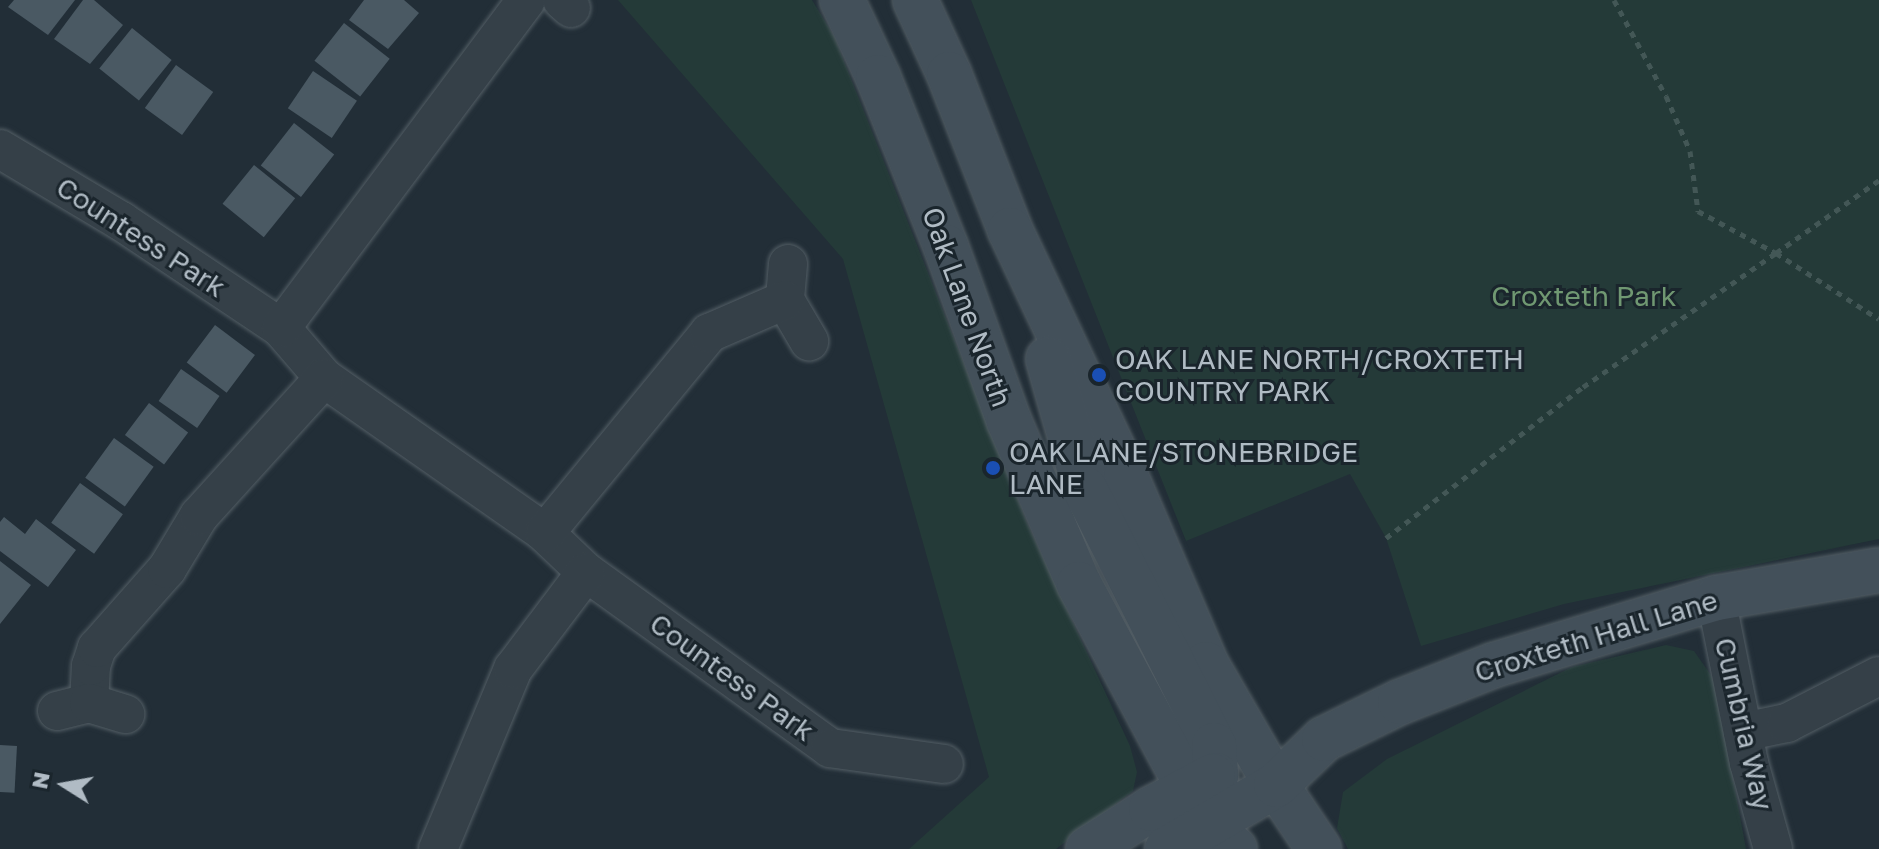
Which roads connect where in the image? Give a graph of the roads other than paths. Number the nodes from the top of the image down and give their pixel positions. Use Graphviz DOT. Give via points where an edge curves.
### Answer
graph roads {
  1 [pos="526,0"];
  2 [pos="842,0"];
  3 [pos="915,0"];
  4 [pos="0,149"];
  5 [pos="1010,230"];
  6 [pos="281,328"];
  7 [pos="809,341"];
  8 [pos="324,378"];
  9 [pos="545,533"];
  10 [pos="1879,570"];
  11 [pos="586,572"];
  12 [pos="1716,598"];
  13 [pos="1879,676"];
  14 [pos="125,714"];
  15 [pos="1743,732"];
  16 [pos="944,764"];
  17 [pos="1266,768"];
  18 [pos="1212,810"];
  19 [pos="438,849"];
  20 [pos="1088,849"];
  21 [pos="1167,849"];
  22 [pos="1319,849"];
  23 [pos="1773,849"];
  1 -- 6 [label="street"];
  2 -- 18 [label="street, Oak Lane North" via="878,77 1009,421 1079,584"];
  3 -- 5 [label="street"];
  4 -- 6 [label="street, Countess Park" via="121,221"];
  5 -- 17 [label="street" via="1126,477 1206,664"];
  5 -- 18 [label="street" via="1085,489 1214,745"];
  6 -- 8 [label="street, Countess Park"];
  7 -- 9 [label="street" via="786,282 709,333"];
  8 -- 9 [label="street, Countess Park"];
  8 -- 14 [label="street" via="199,516 158,581 97,648 73,707"];
  9 -- 11 [label="street, Countess Park"];
  10 -- 12 [label="street, Croxteth Hall Lane"];
  11 -- 16 [label="street, Countess Park" via="830,748"];
  11 -- 19 [label="street" via="513,669"];
  12 -- 15 [label="street, Cumbria Way"];
  12 -- 17 [label="street, Croxteth Hall Lane" via="1494,665 1400,702"];
  13 -- 15 [label="street" via="1787,723"];
  15 -- 23 [label="street, Cumbria Way"];
  17 -- 18 [label="street, Croxteth Hall Lane"];
  17 -- 22 [label="street"];
  18 -- 20 [label="street, Croxteth Hall Lane"];
  18 -- 21 [label="street, Croxteth Hall Lane"];
}
